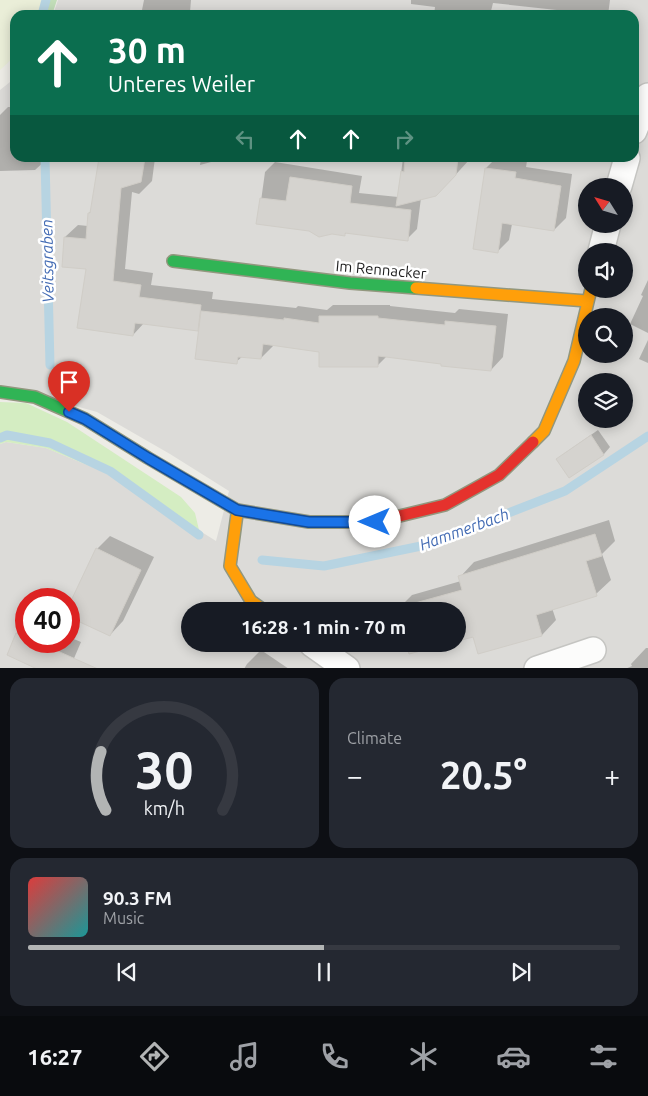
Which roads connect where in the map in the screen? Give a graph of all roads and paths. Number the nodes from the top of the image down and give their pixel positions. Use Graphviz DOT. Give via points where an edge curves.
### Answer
graph roads {
  1 [pos="648,96"];
  2 [pos="639,118"];
  3 [pos="625,162"];
  4 [pos="621,178"];
  5 [pos="173,261"];
  6 [pos="588,298"];
  7 [pos="587,301"];
  8 [pos="0,392"];
  9 [pos="237,510"];
  10 [pos="252,602"];
  11 [pos="593,650"];
  12 [pos="324,652"];
  13 [pos="347,668"];
  14 [pos="537,668"];
  1 -- 2 [label="street"];
  3 -- 4 [label="street"];
  5 -- 7 [label="street, Im Rennacker" via="350,283"];
  6 -- 7 [label="street"];
  7 -- 9 [label="street" via="574,361 544,430 499,475 445,505 375,522 309,522"];
  8 -- 9 [label="street" via="35,397 85,419"];
  9 -- 10 [label="street" via="230,566"];
  11 -- 14 [label="street"];
  12 -- 13 [label="street"];
}
